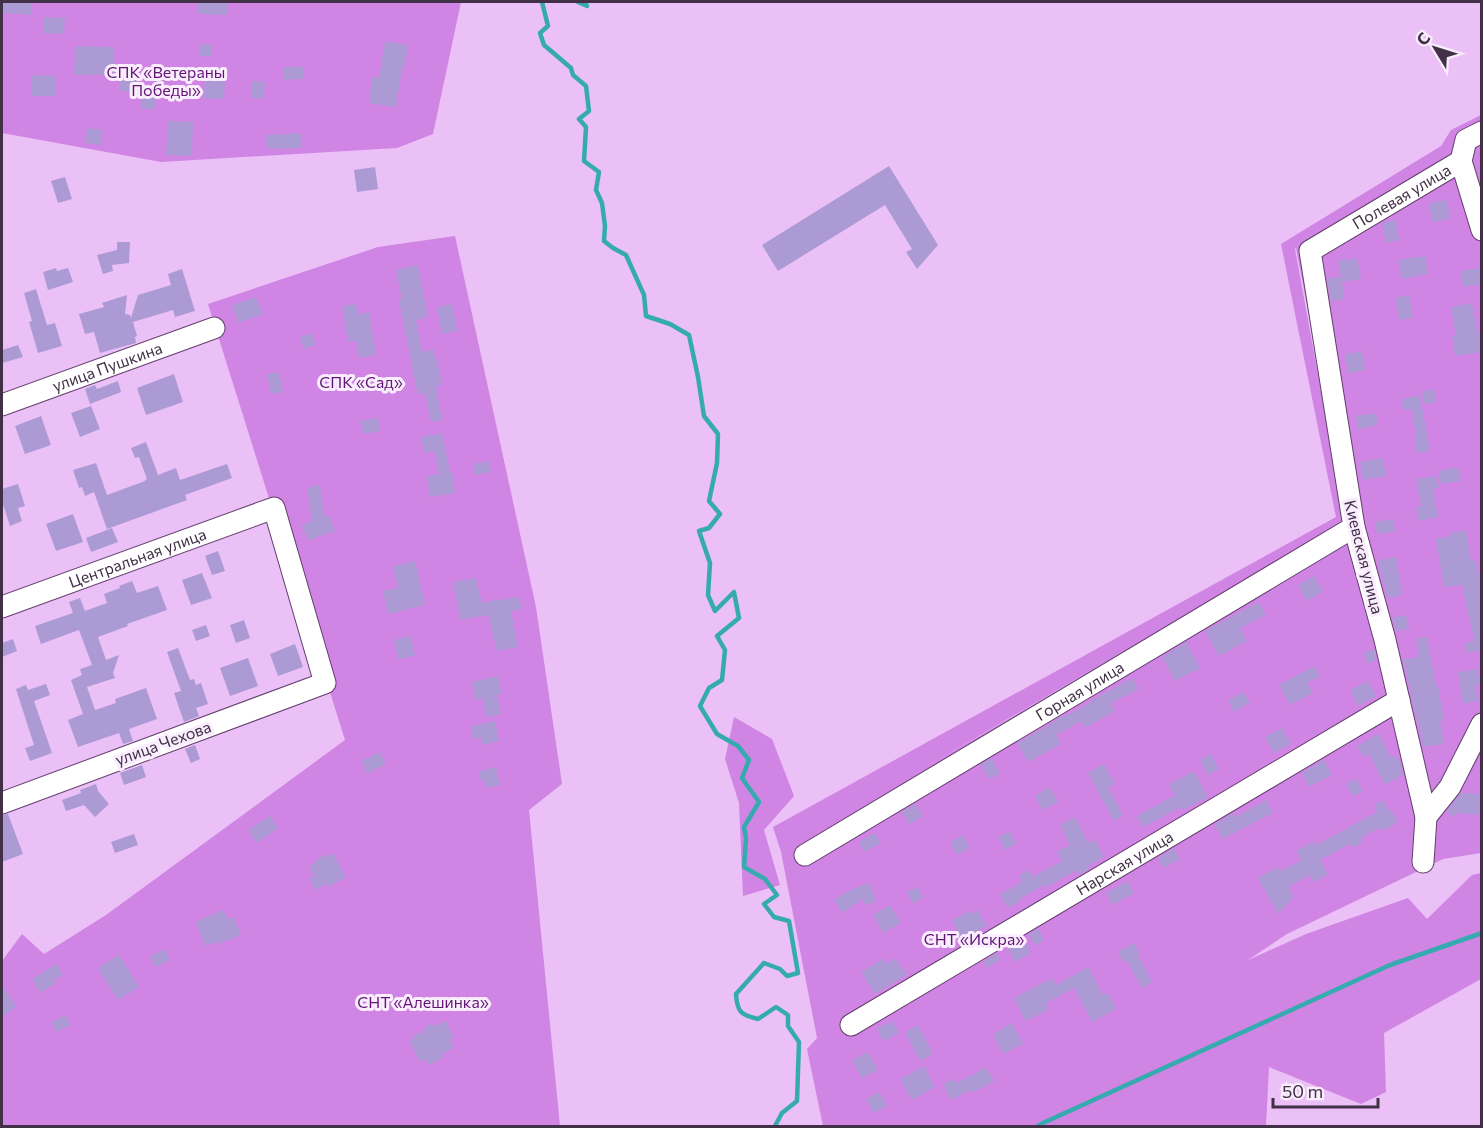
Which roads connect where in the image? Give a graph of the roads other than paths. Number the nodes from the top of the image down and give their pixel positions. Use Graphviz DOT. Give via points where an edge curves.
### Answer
graph roads {
  1 [pos="1482,132"];
  2 [pos="1461,161"];
  3 [pos="1482,230"];
  4 [pos="1310,251"];
  5 [pos="214,328"];
  6 [pos="2,405"];
  7 [pos="1354,527"];
  8 [pos="2,608"];
  9 [pos="325,683"];
  10 [pos="1399,699"];
  11 [pos="1482,724"];
  12 [pos="2,803"];
  13 [pos="1426,817"];
  14 [pos="805,855"];
  15 [pos="1423,862"];
  16 [pos="851,1025"];
  1 -- 2 [label="street, Полевая улица" via="1466,140"];
  2 -- 3 [label="street"];
  2 -- 4 [label="street, Полевая улица"];
  4 -- 7 [label="street, Киевская улица"];
  5 -- 6 [label="street, улица Пушкина"];
  7 -- 10 [label="street, Киевская улица"];
  7 -- 14 [label="street, Горная улица"];
  8 -- 9 [label="street, Центральная улица" via="274,508"];
  9 -- 12 [label="street, улица Чехова"];
  10 -- 13 [label="street, Киевская улица"];
  10 -- 16 [label="street, Нарская улица"];
  11 -- 13 [label="street" via="1450,787"];
  13 -- 15 [label="street, Киевская улица"];
}
